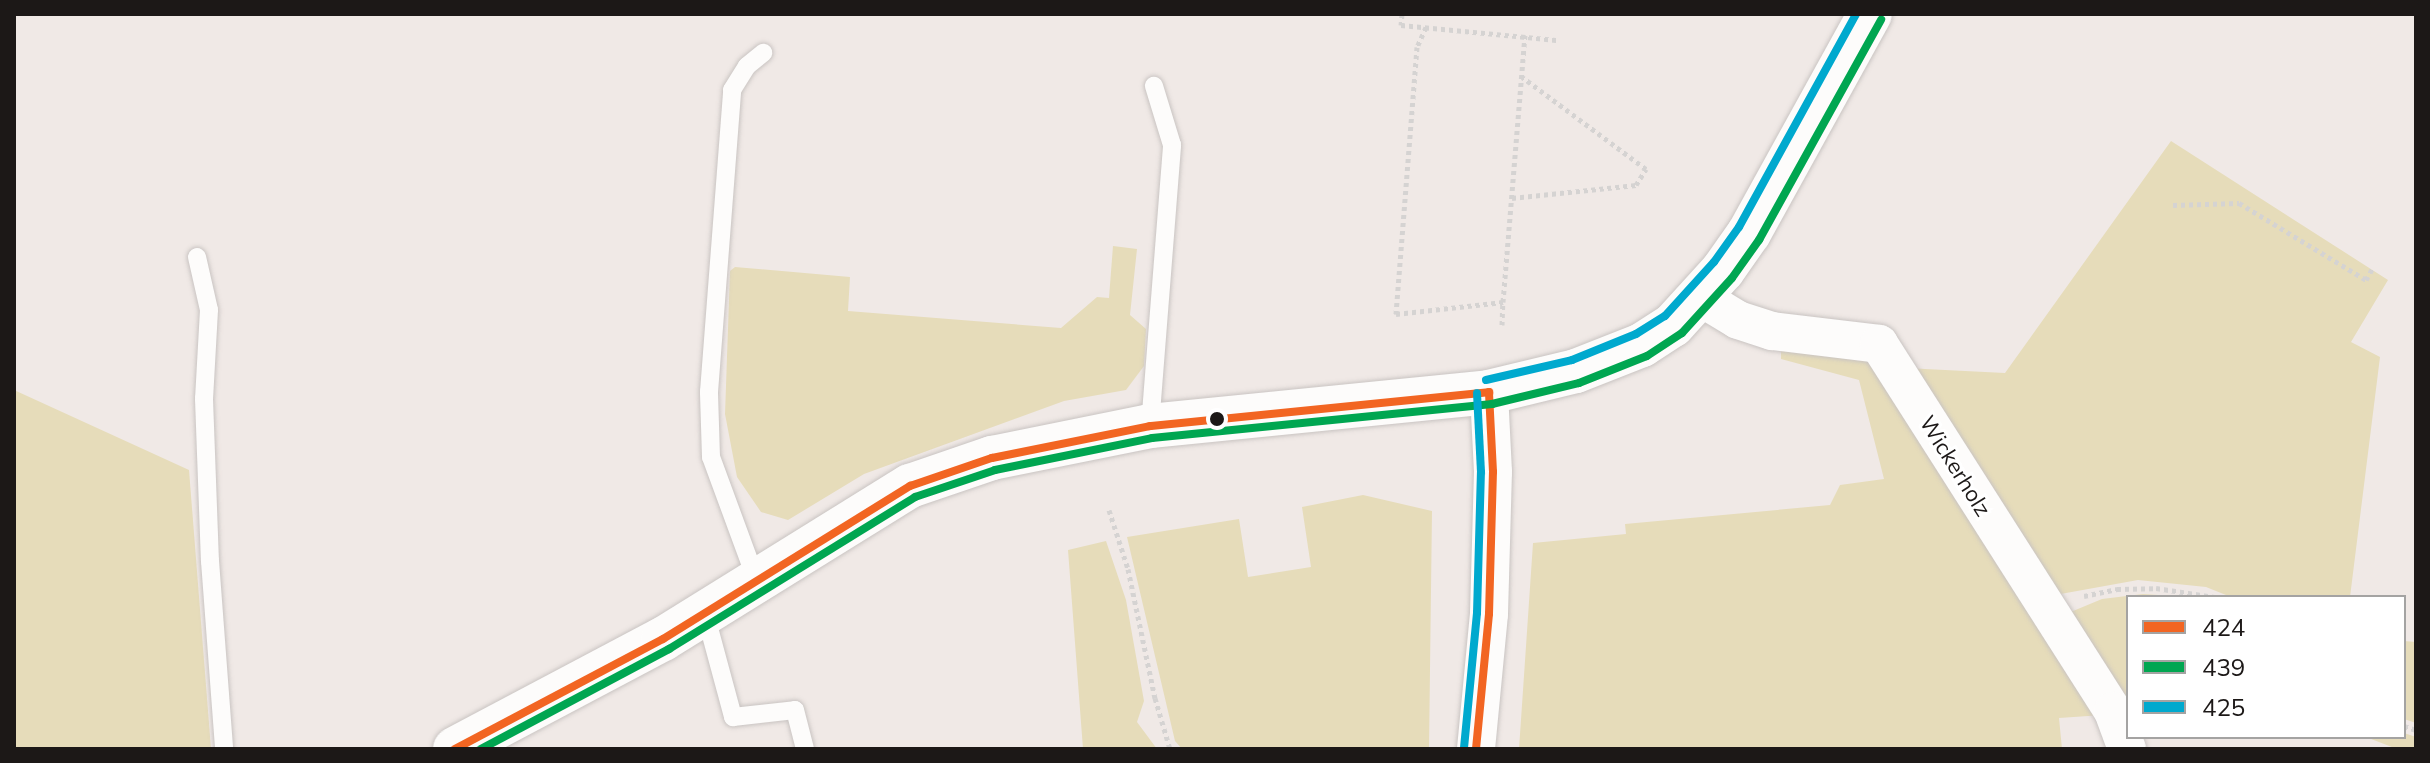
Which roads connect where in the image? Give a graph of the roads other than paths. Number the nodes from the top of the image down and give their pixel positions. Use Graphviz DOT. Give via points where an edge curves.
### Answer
graph roads {
  1 [pos="1870,14"];
  2 [pos="763,53"];
  3 [pos="1154,86"];
  4 [pos="197,257"];
  5 [pos="1700,297"];
  6 [pos="1489,392"];
  7 [pos="1150,426"];
  8 [pos="757,582"];
  9 [pos="705,613"];
  10 [pos="224,749"];
  11 [pos="455,749"];
  12 [pos="805,749"];
  13 [pos="1476,749"];
  14 [pos="2127,749"];
  1 -- 5 [label="street" via="1749,233"];
  2 -- 8 [label="lane" via="732,90 709,392 711,457"];
  3 -- 7 [label="lane" via="1172,145"];
  4 -- 10 [label="lane" via="209,310 204,399"];
  5 -- 6 [label="street" via="1673,325 1642,345 1576,371"];
  5 -- 14 [label="street, Wickerholz" via="1738,320 1772,331 1879,344 2113,711"];
  6 -- 7 [label="street"];
  6 -- 13 [label="street" via="1489,614"];
  7 -- 8 [label="street" via="992,458 910,486"];
  8 -- 9 [label="street"];
  9 -- 11 [label="street"];
  9 -- 12 [label="lane" via="733,717 795,710"];
}
